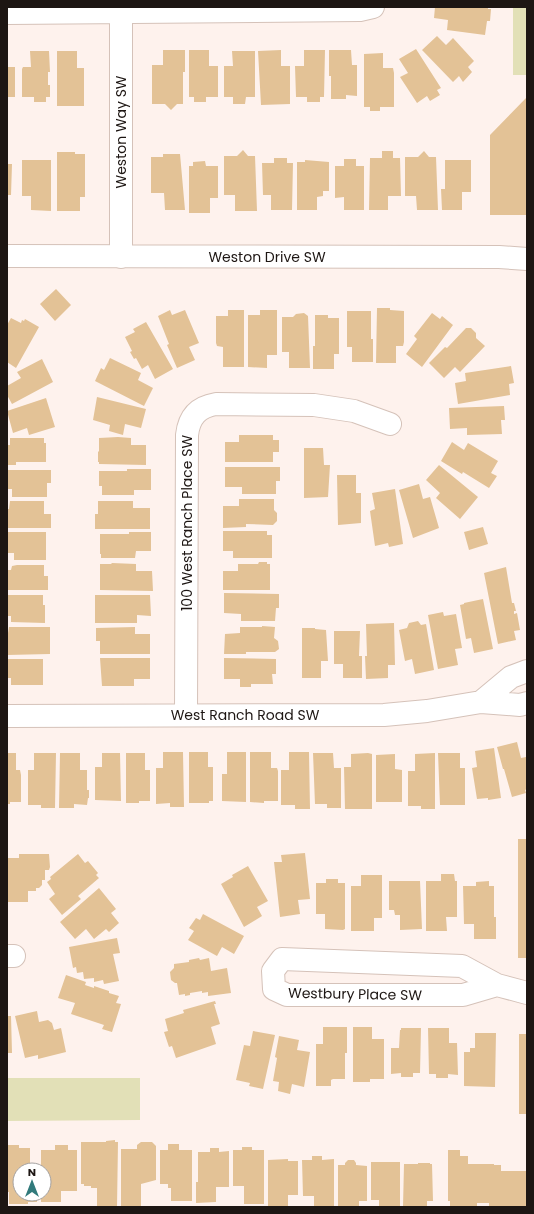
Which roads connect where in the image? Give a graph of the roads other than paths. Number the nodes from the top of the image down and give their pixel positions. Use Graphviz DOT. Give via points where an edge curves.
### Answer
graph roads {
  1 [pos="373,7"];
  2 [pos="121,10"];
  3 [pos="7,13"];
  4 [pos="7,256"];
  5 [pos="121,257"];
  6 [pos="527,259"];
  7 [pos="390,424"];
  8 [pos="527,671"];
  9 [pos="481,702"];
  10 [pos="527,703"];
  11 [pos="7,716"];
  12 [pos="186,716"];
  13 [pos="496,985"];
  14 [pos="527,993"];
  1 -- 2 [label="street" via="360,10"];
  2 -- 3 [label="street"];
  2 -- 5 [label="street, Weston Way SW"];
  4 -- 5 [label="street, Weston Drive SW"];
  5 -- 6 [label="street, Weston Drive SW"];
  7 -- 12 [label="street, 100 West Ranch Place SW" via="354,411 314,404 216,404 202,408 192,416 187,435"];
  8 -- 9 [label="street" via="511,677"];
  9 -- 10 [label="street, West Ranch Road SW" via="520,705"];
  9 -- 12 [label="street, West Ranch Road SW" via="384,715"];
  11 -- 12 [label="street, West Ranch Road SW"];
  13 -- 13 [label="street, Westbury Place SW" via="462,966 282,959 273,971 274,989 287,994 463,996"];
  13 -- 14 [label="street, Westbury Place SW"];
}
